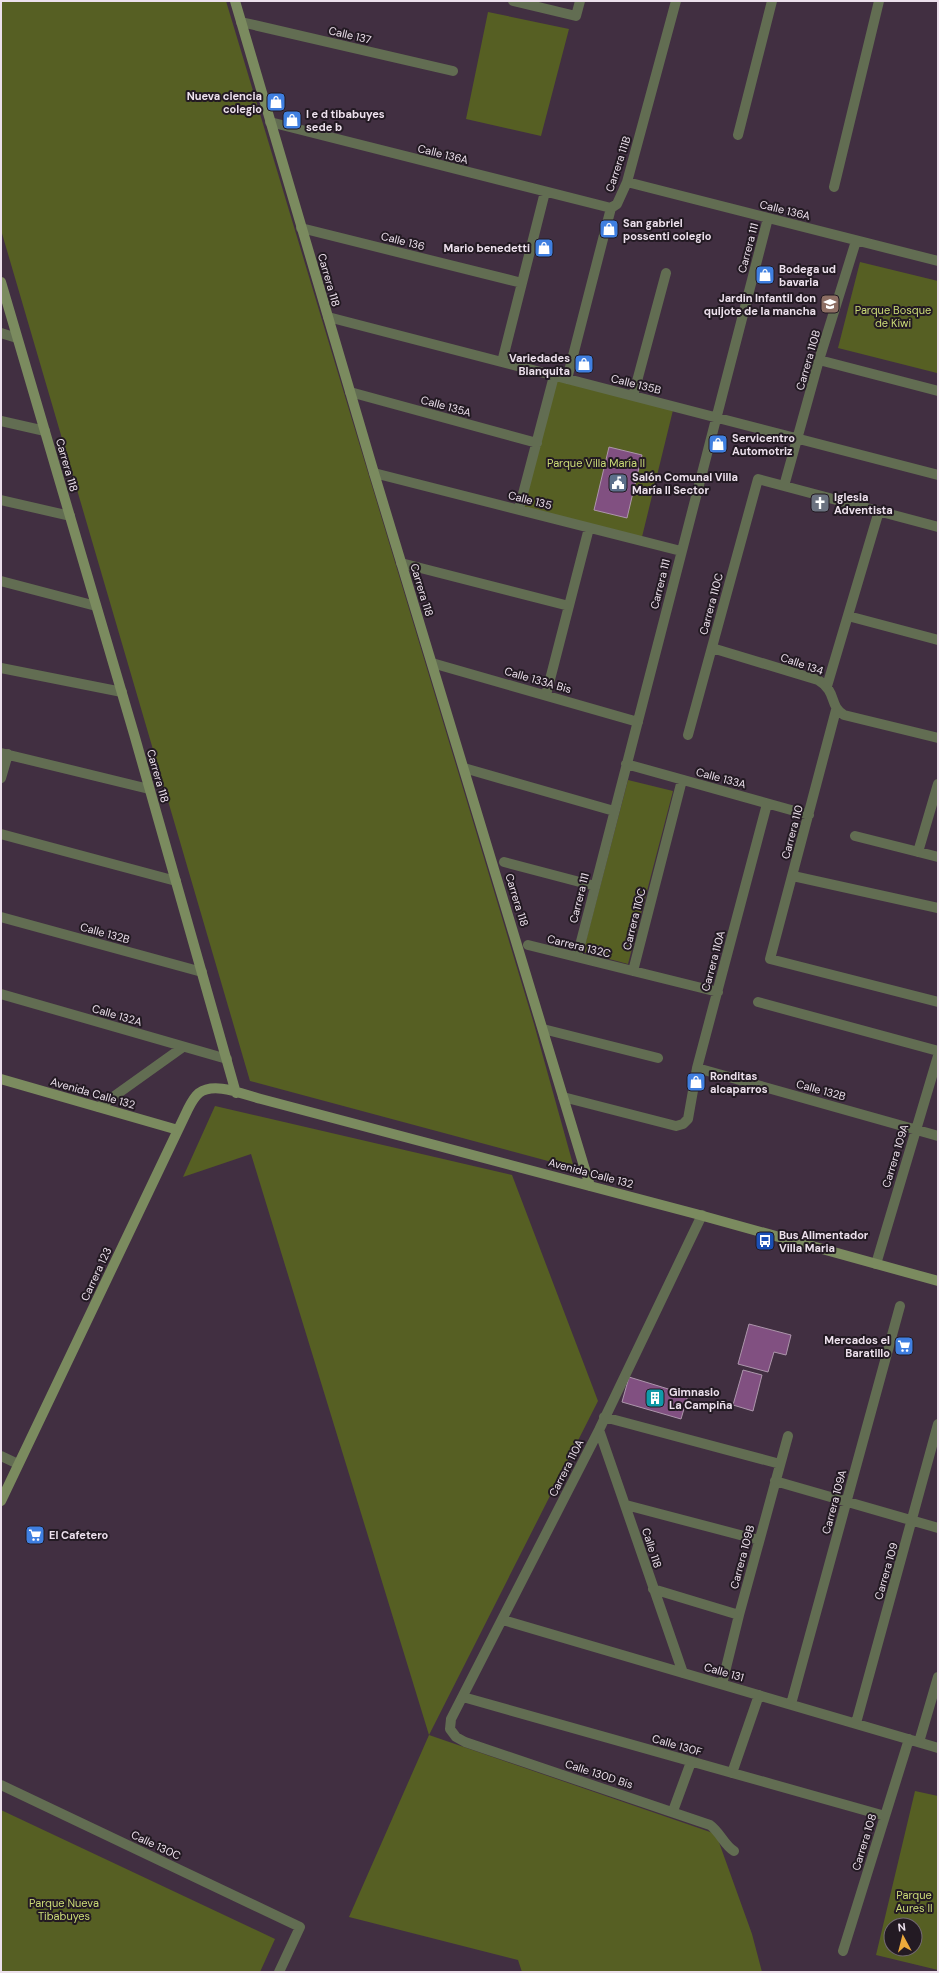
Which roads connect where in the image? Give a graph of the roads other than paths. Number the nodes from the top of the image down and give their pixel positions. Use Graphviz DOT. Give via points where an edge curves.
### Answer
graph roads {
  1 [pos="235,1"];
  2 [pos="513,1"];
  3 [pos="580,1"];
  4 [pos="676,1"];
  5 [pos="772,1"];
  6 [pos="879,1"];
  7 [pos="241,22"];
  8 [pos="453,71"];
  9 [pos="270,122"];
  10 [pos="738,135"];
  11 [pos="627,182"];
  12 [pos="834,187"];
  13 [pos="545,192"];
  14 [pos="611,208"];
  15 [pos="768,218"];
  16 [pos="301,228"];
  17 [pos="856,241"];
  18 [pos="938,261"];
  19 [pos="666,273"];
  20 [pos="1,282"];
  21 [pos="522,283"];
  22 [pos="328,317"];
  23 [pos="1,333"];
  24 [pos="17,338"];
  25 [pos="819,360"];
  26 [pos="502,362"];
  27 [pos="554,376"];
  28 [pos="567,379"];
  29 [pos="938,391"];
  30 [pos="350,392"];
  31 [pos="632,396"];
  32 [pos="716,417"];
  33 [pos="1,422"];
  34 [pos="45,431"];
  35 [pos="799,439"];
  36 [pos="537,443"];
  37 [pos="374,473"];
  38 [pos="938,475"];
  39 [pos="784,486"];
  40 [pos="1,500"];
  41 [pos="519,509"];
  42 [pos="879,511"];
  43 [pos="70,516"];
  44 [pos="938,527"];
  45 [pos="589,528"];
  46 [pos="681,551"];
  47 [pos="401,563"];
  48 [pos="1,581"];
  49 [pos="96,606"];
  50 [pos="569,606"];
  51 [pos="848,616"];
  52 [pos="938,640"];
  53 [pos="712,648"];
  54 [pos="432,663"];
  55 [pos="1,668"];
  56 [pos="827,686"];
  57 [pos="122,692"];
  58 [pos="546,695"];
  59 [pos="836,710"];
  60 [pos="638,722"];
  61 [pos="688,735"];
  62 [pos="938,738"];
  63 [pos="4,754"];
  64 [pos="626,764"];
  65 [pos="464,768"];
  66 [pos="1,778"];
  67 [pos="682,780"];
  68 [pos="938,784"];
  69 [pos="149,789"];
  70 [pos="767,804"];
  71 [pos="614,811"];
  72 [pos="809,815"];
  73 [pos="1,834"];
  74 [pos="854,836"];
  75 [pos="918,852"];
  76 [pos="938,858"];
  77 [pos="504,862"];
  78 [pos="793,876"];
  79 [pos="176,881"];
  80 [pos="595,886"];
  81 [pos="938,908"];
  82 [pos="1,917"];
  83 [pos="528,945"];
  84 [pos="577,957"];
  85 [pos="633,971"];
  86 [pos="202,972"];
  87 [pos="718,992"];
  88 [pos="1,994"];
  89 [pos="758,1002"];
  90 [pos="938,1002"];
  91 [pos="543,1028"];
  92 [pos="183,1047"];
  93 [pos="938,1051"];
  94 [pos="938,1056"];
  95 [pos="658,1058"];
  96 [pos="227,1060"];
  97 [pos="697,1068"];
  98 [pos="1,1079"];
  99 [pos="236,1092"];
  100 [pos="563,1097"];
  101 [pos="99,1107"];
  102 [pos="916,1129"];
  103 [pos="178,1130"];
  104 [pos="938,1136"];
  105 [pos="590,1186"];
  106 [pos="702,1215"];
  107 [pos="876,1264"];
  108 [pos="938,1281"];
  109 [pos="900,1306"];
  110 [pos="604,1417"];
  111 [pos="938,1424"];
  112 [pos="599,1430"];
  113 [pos="788,1436"];
  114 [pos="1,1456"];
  115 [pos="18,1464"];
  116 [pos="780,1464"];
  117 [pos="775,1481"];
  118 [pos="1,1501"];
  119 [pos="847,1502"];
  120 [pos="626,1505"];
  121 [pos="913,1521"];
  122 [pos="938,1528"];
  123 [pos="759,1540"];
  124 [pos="653,1589"];
  125 [pos="739,1615"];
  126 [pos="503,1620"];
  127 [pos="683,1673"];
  128 [pos="938,1677"];
  129 [pos="722,1684"];
  130 [pos="759,1695"];
  131 [pos="463,1697"];
  132 [pos="791,1704"];
  133 [pos="856,1723"];
  134 [pos="450,1729"];
  135 [pos="909,1739"];
  136 [pos="919,1742"];
  137 [pos="938,1748"];
  138 [pos="691,1762"];
  139 [pos="732,1774"];
  140 [pos="1,1785"];
  141 [pos="673,1811"];
  142 [pos="885,1816"];
  143 [pos="734,1851"];
  144 [pos="843,1951"];
  145 [pos="279,1972"];
  1 -- 7 [label="street, Carrera 118"];
  2 -- 3 [label="street" via="576,16"];
  4 -- 11 [label="street, Carrera 111B"];
  5 -- 10 [label="street"];
  6 -- 12 [label="street"];
  7 -- 8 [label="street, Calle 137"];
  7 -- 9 [label="street, Carrera 118"];
  9 -- 13 [label="street, Calle 136A"];
  9 -- 16 [label="street, Carrera 118"];
  11 -- 14 [label="street, Carrera 111B" via="617,204"];
  11 -- 15 [label="street, Calle 136A"];
  13 -- 14 [label="street, Calle 136A"];
  13 -- 21 [label="street"];
  14 -- 28 [label="street, Carrera 111B"];
  15 -- 17 [label="street, Calle 136A"];
  15 -- 32 [label="street, Carrera 111"];
  16 -- 21 [label="street, Calle 136"];
  16 -- 22 [label="street, Carrera 118"];
  17 -- 18 [label="street, Calle 136A"];
  17 -- 25 [label="street, Carrera 110B"];
  19 -- 31 [label="street"];
  20 -- 24 [label="street, Carrera 118"];
  21 -- 26 [label="street"];
  22 -- 26 [label="street, Calle 135B"];
  22 -- 30 [label="street, Carrera 118"];
  23 -- 24 [label="street"];
  24 -- 34 [label="street, Carrera 118"];
  25 -- 29 [label="street"];
  25 -- 35 [label="street, Carrera 110B"];
  26 -- 27 [label="street, Calle 135B"];
  27 -- 28 [label="street, Calle 135B"];
  27 -- 36 [label="street"];
  28 -- 31 [label="street, Calle 135B"];
  30 -- 36 [label="street, Calle 135A"];
  30 -- 37 [label="street, Carrera 118"];
  31 -- 32 [label="street, Calle 135B"];
  32 -- 35 [label="street, Calle 135B"];
  32 -- 46 [label="street, Carrera 111"];
  33 -- 34 [label="street"];
  34 -- 43 [label="street, Carrera 118"];
  35 -- 38 [label="street, Calle 135B"];
  35 -- 39 [label="street, Carrera 110B"];
  36 -- 41 [label="street"];
  37 -- 41 [label="street, Calle 135"];
  37 -- 47 [label="street, Carrera 118"];
  39 -- 42 [label="street"];
  39 -- 53 [label="street, Carrera 110C" via="758,479"];
  40 -- 43 [label="street"];
  41 -- 45 [label="street, Calle 135"];
  42 -- 44 [label="street"];
  42 -- 51 [label="street"];
  43 -- 49 [label="street, Carrera 118"];
  45 -- 46 [label="street, Calle 135"];
  45 -- 50 [label="street"];
  46 -- 60 [label="street, Carrera 111"];
  47 -- 50 [label="street"];
  47 -- 54 [label="street, Carrera 118"];
  48 -- 49 [label="street"];
  49 -- 57 [label="street, Carrera 118"];
  50 -- 58 [label="street"];
  51 -- 52 [label="street"];
  51 -- 56 [label="street"];
  53 -- 56 [label="street, Calle 134" via="818,680"];
  53 -- 61 [label="street, Carrera 110C"];
  54 -- 58 [label="street, Calle 133A Bis"];
  54 -- 65 [label="street, Carrera 118"];
  55 -- 57 [label="street"];
  56 -- 59 [label="street, Calle 134"];
  57 -- 69 [label="street, Carrera 118"];
  58 -- 60 [label="street, Calle 133A Bis"];
  59 -- 62 [label="street" via="844,715"];
  59 -- 72 [label="street, Carrera 110"];
  60 -- 64 [label="street, Carrera 111"];
  63 -- 66 [label="street"];
  63 -- 69 [label="street"];
  64 -- 67 [label="street, Calle 133A"];
  64 -- 71 [label="street, Carrera 111"];
  65 -- 71 [label="street"];
  65 -- 91 [label="street, Carrera 118"];
  67 -- 70 [label="street, Calle 133A"];
  67 -- 85 [label="street, Carrera 110C"];
  68 -- 75 [label="street"];
  69 -- 79 [label="street, Carrera 118"];
  70 -- 72 [label="street, Calle 133A"];
  70 -- 87 [label="street, Carrera 110A"];
  71 -- 80 [label="street, Carrera 111"];
  72 -- 78 [label="street, Carrera 110"];
  73 -- 79 [label="street"];
  74 -- 75 [label="street"];
  75 -- 76 [label="street"];
  77 -- 80 [label="street"];
  78 -- 81 [label="street"];
  78 -- 90 [label="street, Carrera 110" via="770,959"];
  79 -- 86 [label="street, Carrera 118"];
  80 -- 84 [label="street, Carrera 111"];
  82 -- 86 [label="street, Calle 132B"];
  83 -- 84 [label="street, Carrera 132C"];
  84 -- 85 [label="street, Carrera 132C"];
  85 -- 87 [label="street, Carrera 132C"];
  86 -- 96 [label="street, Carrera 118"];
  87 -- 97 [label="street, Carrera 110A"];
  88 -- 92 [label="street, Calle 132A"];
  89 -- 93 [label="street"];
  91 -- 95 [label="street"];
  91 -- 100 [label="street, Carrera 118"];
  92 -- 96 [label="street, Calle 132A"];
  92 -- 101 [label="street"];
  94 -- 102 [label="street, Carrera 109A"];
  96 -- 99 [label="street, Carrera 118"];
  97 -- 100 [label="street, Carrera 110A" via="688,1118 683,1124 676,1126"];
  97 -- 102 [label="street, Calle 132B"];
  98 -- 101 [label="street, Avenida Calle 132"];
  99 -- 103 [label="street, Carrera 123" via="212,1088 198,1094"];
  99 -- 105 [label="street, Avenida Calle 132"];
  100 -- 105 [label="street, Carrera 118"];
  101 -- 103 [label="street, Avenida Calle 132"];
  102 -- 104 [label="street, Calle 132B"];
  102 -- 107 [label="street, Carrera 109A"];
  103 -- 115 [label="street, Carrera 123"];
  105 -- 106 [label="street, Avenida Calle 132"];
  106 -- 107 [label="street, Avenida Calle 132"];
  106 -- 110 [label="street, Carrera 110A"];
  107 -- 108 [label="street, Avenida Calle 132"];
  109 -- 119 [label="street, Carrera 109A"];
  110 -- 112 [label="street, Carrera 110A"];
  110 -- 116 [label="street"];
  111 -- 121 [label="street, Carrera 109"];
  112 -- 120 [label="street, Calle 118"];
  112 -- 126 [label="street, Carrera 110A"];
  113 -- 116 [label="street, Carrera 109B"];
  114 -- 115 [label="street"];
  115 -- 118 [label="street, Carrera 123"];
  116 -- 117 [label="street, Carrera 109B"];
  117 -- 119 [label="street"];
  117 -- 123 [label="street, Carrera 109B"];
  119 -- 121 [label="street"];
  119 -- 132 [label="street, Carrera 109A"];
  120 -- 123 [label="street"];
  120 -- 124 [label="street, Calle 118"];
  121 -- 122 [label="street"];
  121 -- 133 [label="street, Carrera 109"];
  123 -- 125 [label="street, Carrera 109B"];
  124 -- 125 [label="street"];
  124 -- 127 [label="street, Calle 118"];
  125 -- 129 [label="street, Carrera 109B"];
  126 -- 127 [label="street, Calle 131"];
  126 -- 131 [label="street, Carrera 110A"];
  127 -- 129 [label="street, Calle 131"];
  128 -- 136 [label="street"];
  129 -- 130 [label="street, Calle 131"];
  130 -- 132 [label="street, Calle 131"];
  130 -- 139 [label="street"];
  131 -- 134 [label="street, Carrera 110A"];
  131 -- 138 [label="street, Calle 130F"];
  132 -- 133 [label="street, Calle 131"];
  133 -- 135 [label="street, Calle 131"];
  134 -- 141 [label="street, Calle 130D Bis" via="456,1737 466,1742"];
  135 -- 136 [label="street, Calle 131"];
  135 -- 142 [label="street, Carrera 108"];
  136 -- 137 [label="street, Calle 131"];
  138 -- 139 [label="street, Calle 130F"];
  138 -- 141 [label="street"];
  139 -- 142 [label="street, Calle 130F"];
  140 -- 145 [label="street, Calle 130C" via="300,1927"];
  141 -- 143 [label="street, Calle 130D Bis" via="710,1825 728,1848"];
  142 -- 144 [label="street, Carrera 108"];
}
